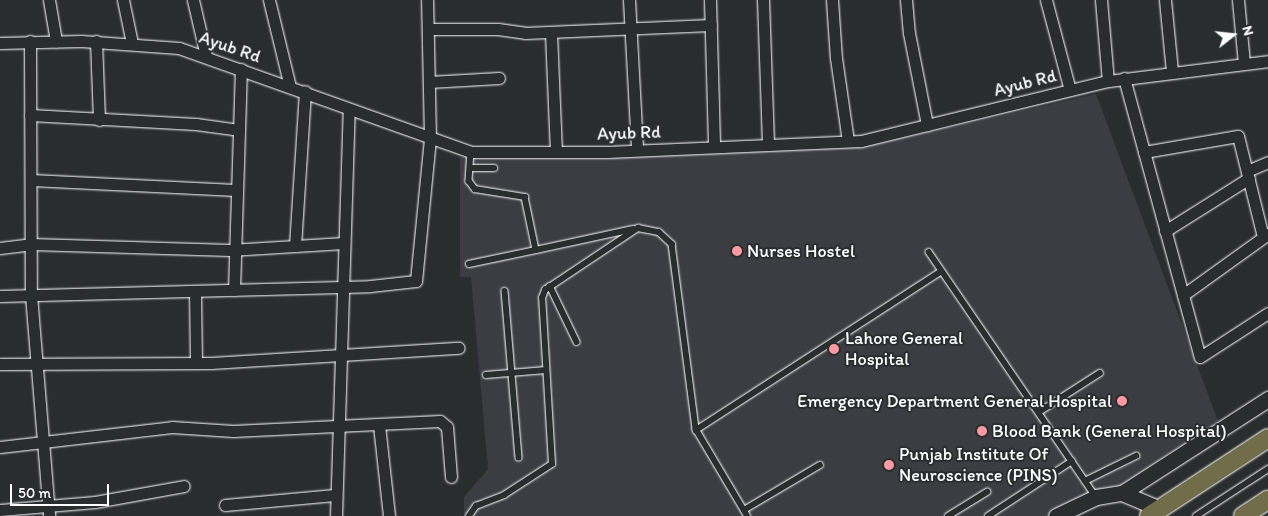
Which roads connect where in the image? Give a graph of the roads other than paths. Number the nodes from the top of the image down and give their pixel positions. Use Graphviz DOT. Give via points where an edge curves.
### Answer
graph roads {
  1 [pos="49,0"];
  2 [pos="123,0"];
  3 [pos="193,0"];
  4 [pos="269,0"];
  5 [pos="427,0"];
  6 [pos="629,0"];
  7 [pos="710,0"];
  8 [pos="763,0"];
  9 [pos="832,0"];
  10 [pos="906,0"];
  11 [pos="1046,0"];
  12 [pos="1101,0"];
  13 [pos="1165,0"];
  14 [pos="1238,0"];
  15 [pos="711,25"];
  16 [pos="428,29"];
  17 [pos="630,30"];
  18 [pos="551,33"];
  19 [pos="30,41"];
  20 [pos="56,41"];
  21 [pos="96,41"];
  22 [pos="0,43"];
  23 [pos="132,43"];
  24 [pos="206,56"];
  25 [pos="1268,61"];
  26 [pos="1244,64"];
  27 [pos="241,69"];
  28 [pos="1172,71"];
  29 [pos="499,78"];
  30 [pos="1124,78"];
  31 [pos="1108,81"];
  32 [pos="428,82"];
  33 [pos="290,87"];
  34 [pos="1070,90"];
  35 [pos="305,91"];
  36 [pos="349,109"];
  37 [pos="30,115"];
  38 [pos="99,120"];
  39 [pos="927,125"];
  40 [pos="238,130"];
  41 [pos="430,139"];
  42 [pos="848,141"];
  43 [pos="768,145"];
  44 [pos="714,147"];
  45 [pos="637,150"];
  46 [pos="556,151"];
  47 [pos="471,152"];
  48 [pos="1144,152"];
  49 [pos="1268,162"];
  50 [pos="470,168"];
  51 [pos="494,168"];
  52 [pos="1248,175"];
  53 [pos="31,180"];
  54 [pos="236,190"];
  55 [pos="638,228"];
  56 [pos="1165,231"];
  57 [pos="1266,235"];
  58 [pos="344,243"];
  59 [pos="31,244"];
  60 [pos="295,246"];
  61 [pos="0,248"];
  62 [pos="233,250"];
  63 [pos="536,250"];
  64 [pos="929,252"];
  65 [pos="469,264"];
  66 [pos="940,272"];
  67 [pos="550,286"];
  68 [pos="342,287"];
  69 [pos="234,290"];
  70 [pos="196,291"];
  71 [pos="505,292"];
  72 [pos="31,295"];
  73 [pos="1183,295"];
  74 [pos="0,296"];
  75 [pos="1268,313"];
  76 [pos="577,342"];
  77 [pos="459,348"];
  78 [pos="339,357"];
  79 [pos="196,363"];
  80 [pos="0,364"];
  81 [pos="35,364"];
  82 [pos="546,370"];
  83 [pos="512,373"];
  84 [pos="1100,373"];
  85 [pos="486,375"];
  86 [pos="1268,399"];
  87 [pos="1039,412"];
  88 [pos="379,426"];
  89 [pos="337,428"];
  90 [pos="696,430"];
  91 [pos="1268,438"];
  92 [pos="41,444"];
  93 [pos="0,447"];
  94 [pos="1136,456"];
  95 [pos="518,457"];
  96 [pos="1072,461"];
  97 [pos="820,465"];
  98 [pos="1268,469"];
  99 [pos="451,477"];
  100 [pos="1085,481"];
  101 [pos="184,486"];
  102 [pos="987,492"];
  103 [pos="1122,493"];
  104 [pos="335,495"];
  105 [pos="1096,497"];
  106 [pos="1268,500"];
  107 [pos="225,505"];
  108 [pos="0,510"];
  109 [pos="48,511"];
  110 [pos="745,513"];
  111 [pos="1154,513"];
  112 [pos="336,516"];
  113 [pos="389,516"];
  114 [pos="469,516"];
  115 [pos="948,516"];
  116 [pos="988,516"];
  117 [pos="1056,516"];
  118 [pos="1196,516"];
  119 [pos="1243,516"];
  1 -- 20 [label="street"];
  2 -- 23 [label="street"];
  3 -- 24 [label="street"];
  4 -- 33 [label="street"];
  5 -- 16 [label="street"];
  6 -- 17 [label="street"];
  7 -- 15 [label="street"];
  8 -- 43 [label="street"];
  9 -- 42 [label="street" via="836,58"];
  10 -- 39 [label="street"];
  11 -- 34 [label="street"];
  12 -- 31 [label="street"];
  13 -- 28 [label="street"];
  14 -- 26 [label="street"];
  15 -- 17 [label="street"];
  15 -- 44 [label="street"];
  16 -- 18 [label="street"];
  16 -- 32 [label="street"];
  17 -- 18 [label="street"];
  17 -- 45 [label="street"];
  18 -- 46 [label="street"];
  19 -- 20 [label="street, Ayub Rd"];
  19 -- 22 [label="street, Ayub Rd"];
  19 -- 37 [label="street"];
  20 -- 21 [label="street, Ayub Rd"];
  21 -- 23 [label="street, Ayub Rd"];
  21 -- 38 [label="street"];
  23 -- 24 [label="street, Ayub Rd" via="179,48"];
  24 -- 27 [label="street, Ayub Rd"];
  25 -- 26 [label="street, Ayub Rd"];
  26 -- 28 [label="street, Ayub Rd"];
  27 -- 33 [label="street, Ayub Rd"];
  27 -- 40 [label="street"];
  28 -- 30 [label="street, Ayub Rd"];
  29 -- 32 [label="street"];
  30 -- 31 [label="street, Ayub Rd"];
  30 -- 48 [label="street"];
  31 -- 34 [label="street, Ayub Rd"];
  32 -- 41 [label="street"];
  33 -- 35 [label="street, Ayub Rd"];
  34 -- 39 [label="street, Ayub Rd"];
  35 -- 36 [label="street, Ayub Rd"];
  35 -- 60 [label="street"];
  36 -- 41 [label="street, Ayub Rd"];
  36 -- 58 [label="street"];
  37 -- 38 [label="street"];
  37 -- 53 [label="street"];
  38 -- 40 [label="street" via="196,124"];
  39 -- 42 [label="street, Ayub Rd"];
  40 -- 54 [label="street"];
  41 -- 47 [label="street, Ayub Rd"];
  41 -- 68 [label="street" via="417,279 413,282"];
  42 -- 43 [label="street, Ayub Rd"];
  43 -- 44 [label="street, Ayub Rd"];
  44 -- 45 [label="street, Ayub Rd"];
  45 -- 46 [label="street, Ayub Rd"];
  46 -- 47 [label="street, Ayub Rd"];
  47 -- 50 [label="lane"];
  48 -- 52 [label="street" via="1238,136"];
  48 -- 56 [label="street"];
  49 -- 52 [label="street"];
  50 -- 51 [label="lane"];
  50 -- 63 [label="lane" via="469,180 475,189 525,197"];
  52 -- 56 [label="street"];
  52 -- 57 [label="street"];
  53 -- 54 [label="street"];
  53 -- 59 [label="street"];
  54 -- 62 [label="street"];
  55 -- 63 [label="lane"];
  55 -- 67 [label="lane"];
  55 -- 90 [label="lane" via="660,232 672,244"];
  56 -- 73 [label="street"];
  57 -- 73 [label="street"];
  58 -- 60 [label="street"];
  58 -- 68 [label="street"];
  59 -- 61 [label="street"];
  59 -- 62 [label="street"];
  59 -- 72 [label="street"];
  60 -- 62 [label="street"];
  62 -- 69 [label="street"];
  63 -- 65 [label="lane"];
  64 -- 66 [label="lane"];
  66 -- 87 [label="lane"];
  66 -- 90 [label="lane"];
  67 -- 76 [label="lane"];
  67 -- 82 [label="lane" via="542,298"];
  68 -- 69 [label="street"];
  68 -- 78 [label="street"];
  69 -- 70 [label="street"];
  70 -- 72 [label="street"];
  70 -- 79 [label="street"];
  71 -- 83 [label="lane"];
  72 -- 74 [label="street"];
  72 -- 81 [label="street"];
  73 -- 75 [label="street" via="1200,357"];
  77 -- 78 [label="street"];
  78 -- 79 [label="street"];
  78 -- 89 [label="street"];
  79 -- 81 [label="street"];
  80 -- 81 [label="street"];
  81 -- 92 [label="street"];
  82 -- 83 [label="lane"];
  82 -- 114 [label="lane" via="552,464 504,495 476,506"];
  83 -- 85 [label="lane"];
  83 -- 95 [label="lane"];
  84 -- 87 [label="lane"];
  86 -- 103 [label="street"];
  87 -- 96 [label="lane"];
  88 -- 89 [label="street"];
  88 -- 99 [label="street" via="444,423"];
  88 -- 113 [label="street"];
  89 -- 92 [label="street" via="233,431 172,427"];
  89 -- 104 [label="street"];
  90 -- 110 [label="lane"];
  91 -- 111 [label="main road"];
  92 -- 93 [label="street"];
  92 -- 109 [label="street"];
  94 -- 100 [label="lane"];
  96 -- 100 [label="lane"];
  96 -- 116 [label="lane"];
  97 -- 110 [label="lane"];
  98 -- 118 [label="lane"];
  100 -- 105 [label="lane"];
  101 -- 109 [label="street"];
  102 -- 115 [label="lane"];
  103 -- 105 [label="street"];
  103 -- 111 [label="street"];
  104 -- 107 [label="street"];
  104 -- 112 [label="street"];
  105 -- 117 [label="street"];
  106 -- 119 [label="main road"];
  108 -- 109 [label="street"];
}
